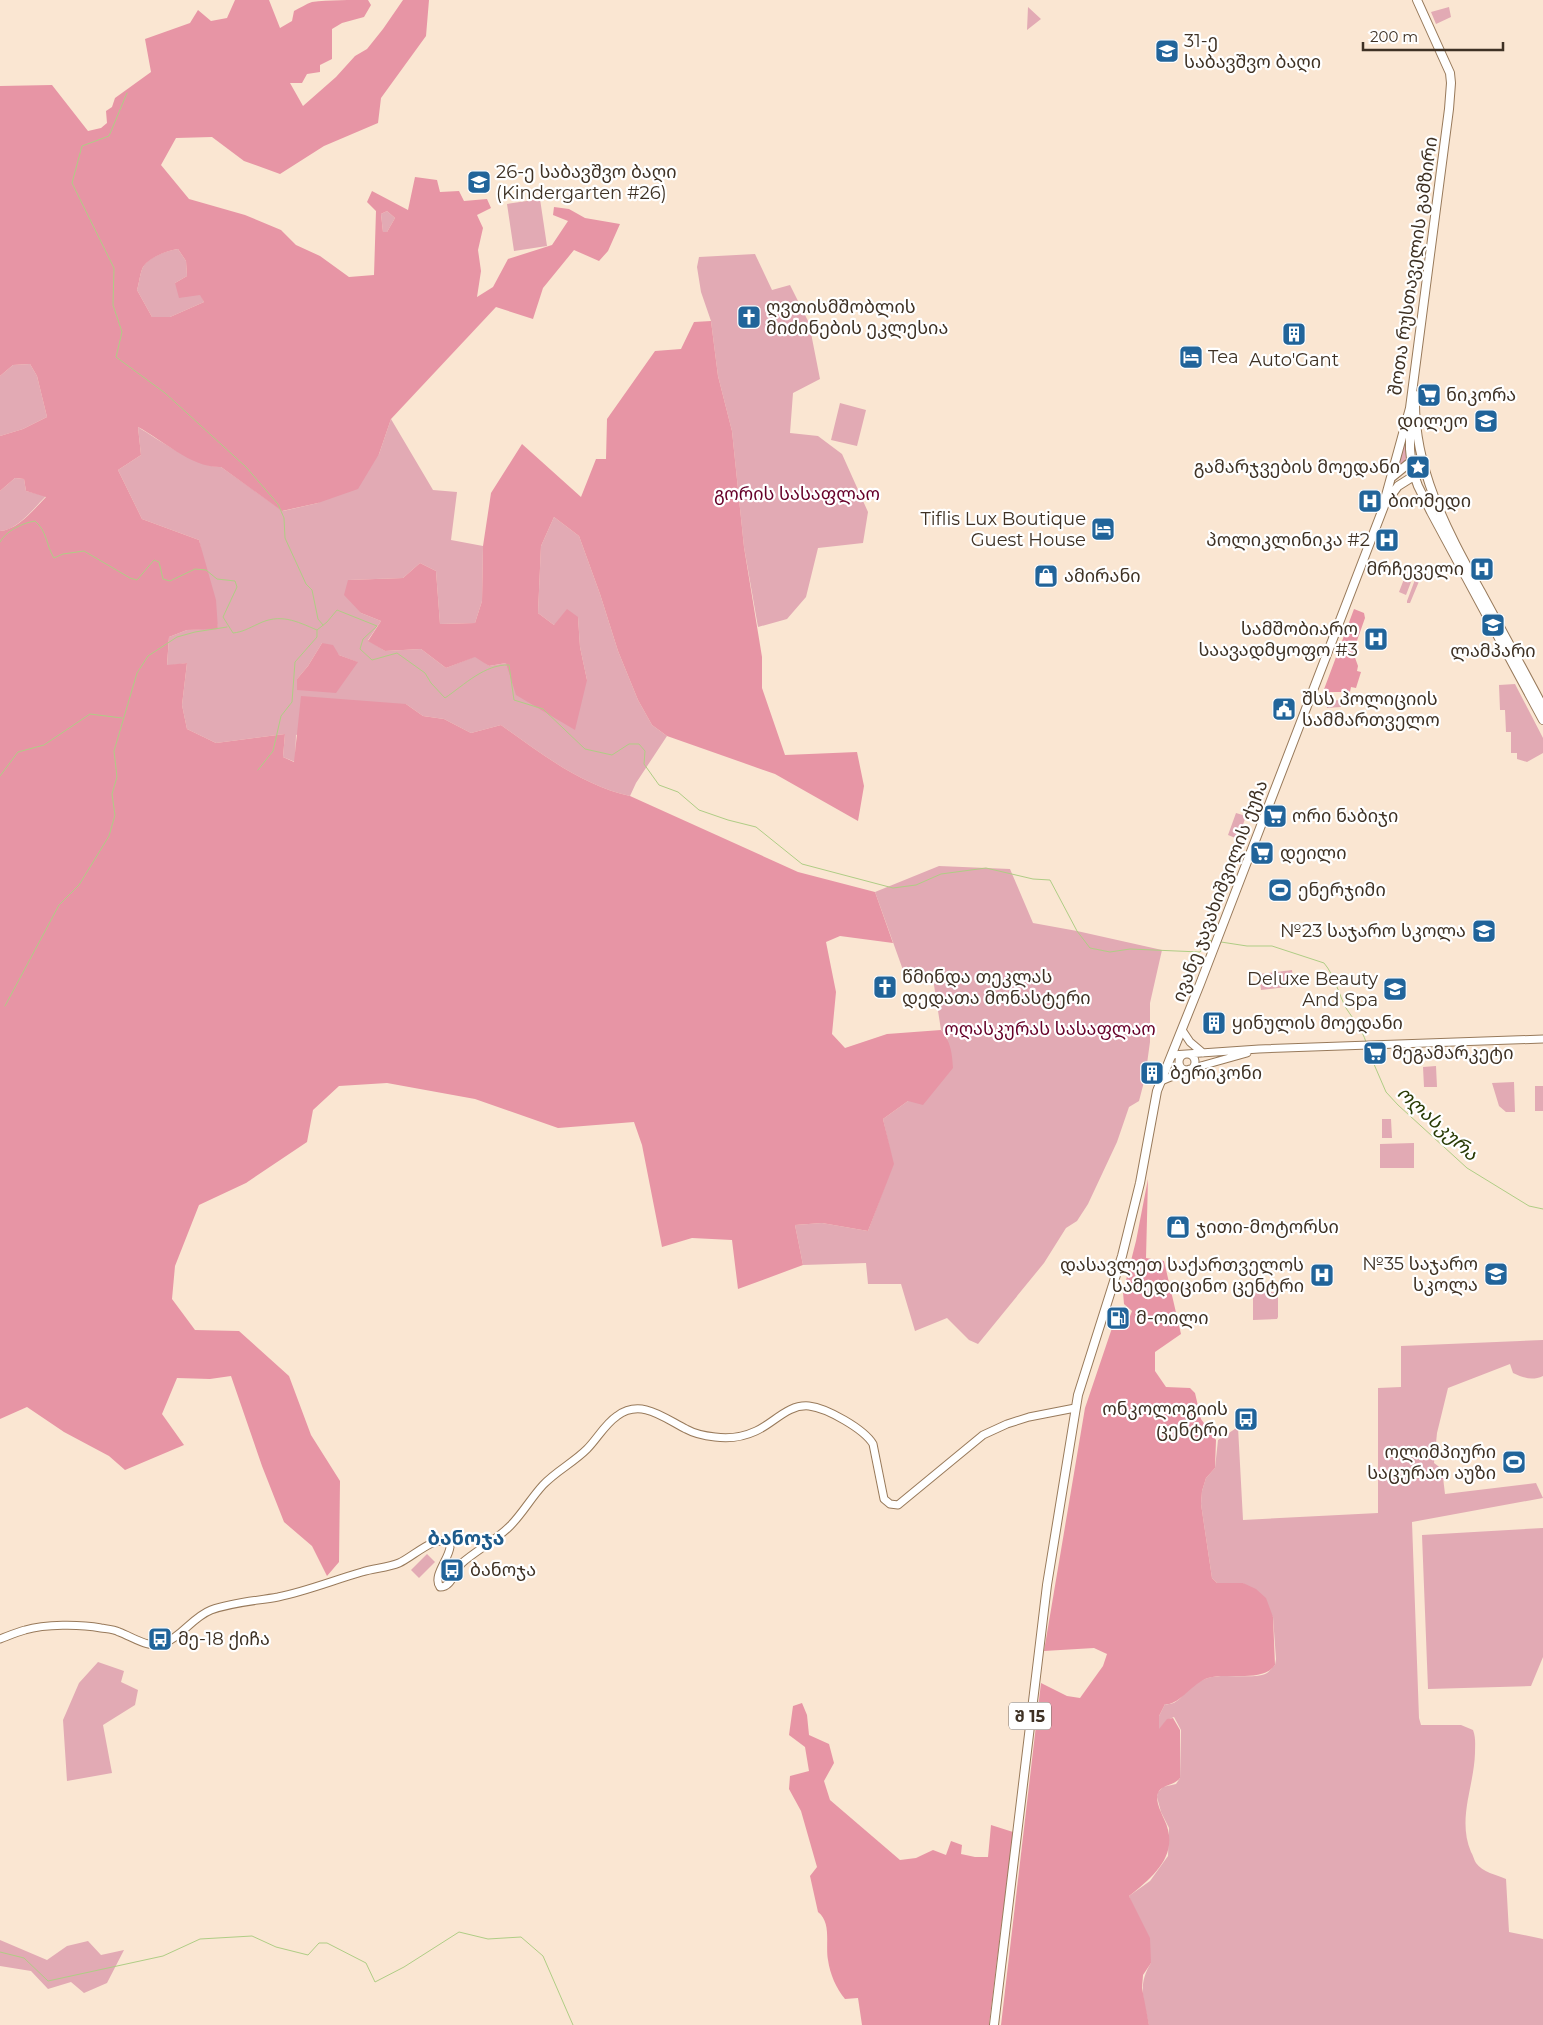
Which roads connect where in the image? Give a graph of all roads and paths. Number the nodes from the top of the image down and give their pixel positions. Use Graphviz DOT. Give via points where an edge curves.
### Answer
graph roads {
  1 [pos="1417,0"];
  2 [pos="1421,0"];
  3 [pos="1410,408"];
  4 [pos="1411,463"];
  5 [pos="1424,465"];
  6 [pos="1414,475"];
  7 [pos="1391,478"];
  8 [pos="1384,506"];
  9 [pos="1543,707"];
  10 [pos="1543,720"];
  11 [pos="1182,1030"];
  12 [pos="1543,1039"];
  13 [pos="1259,1048"];
  14 [pos="1203,1053"];
  15 [pos="1188,1054"];
  16 [pos="1171,1058"];
  17 [pos="1181,1066"];
  18 [pos="1190,1069"];
  19 [pos="1161,1081"];
  20 [pos="1075,1408"];
  21 [pos="0,1639"];
  22 [pos="994,2025"];
  1 -- 3 [label="main road, შოთა რუსთაველის გამზირი" via="1450,73 1451,94"];
  2 -- 5 [label="main road, შოთა რუსთაველის გამზირი" via="1450,64 1454,92 1415,397"];
  3 -- 4 [label="main road, შოთა რუსთაველის გამზირი"];
  3 -- 7 [label="main road, ივანე ჯავახიშვილის ქუჩა"];
  4 -- 5 [label="main road" via="1418,461"];
  4 -- 6 [label="main road, შოთა რუსთაველის გამზირი"];
  4 -- 7 [label="main road"];
  5 -- 6 [label="main road"];
  5 -- 9 [label="main road, შოთა რუსთაველის გამზირი" via="1439,512"];
  6 -- 8 [label="main road" via="1398,486"];
  6 -- 10 [label="main road, შოთა რუსთაველის გამზირი"];
  7 -- 8 [label="main road, ივანე ჯავახიშვილის ქუჩა"];
  8 -- 11 [label="main road, ივანე ჯავახიშვილის ქუჩა"];
  11 -- 14 [label="street"];
  11 -- 16 [label="main road, ივანე ჯავახიშვილის ქუჩა"];
  12 -- 13 [label="street"];
  13 -- 14 [label="street"];
  13 -- 18 [label="street"];
  14 -- 15 [label="street"];
  15 -- 16 [label="street"];
  15 -- 17 [label="street" via="1181,1057"];
  15 -- 18 [label="street" via="1194,1057 1195,1062"];
  16 -- 17 [label="street"];
  16 -- 19 [label="main road, ივანე ჯავახიშვილის ქუჩა"];
  17 -- 18 [label="street"];
  18 -- 19 [label="street"];
  19 -- 20 [label="main road, ივანე ჯავახიშვილის ქუჩა / შ 15" via="1122,1256"];
  20 -- 21 [label="street" via="1028,1417 983,1435 898,1505 884,1499 869,1437 821,1409 808,1406 792,1408 757,1431 730,1438 701,1435 657,1412 635,1409 617,1415 586,1450 542,1486 510,1526 462,1564 444,1587 440,1587 438,1578 450,1547 449,1543 440,1540 392,1565 315,1588 209,1610 166,1643 157,1646 99,1627 50,1626 26,1629"];
  20 -- 22 [label="main road, შ 15" via="1040,1632"];
}
